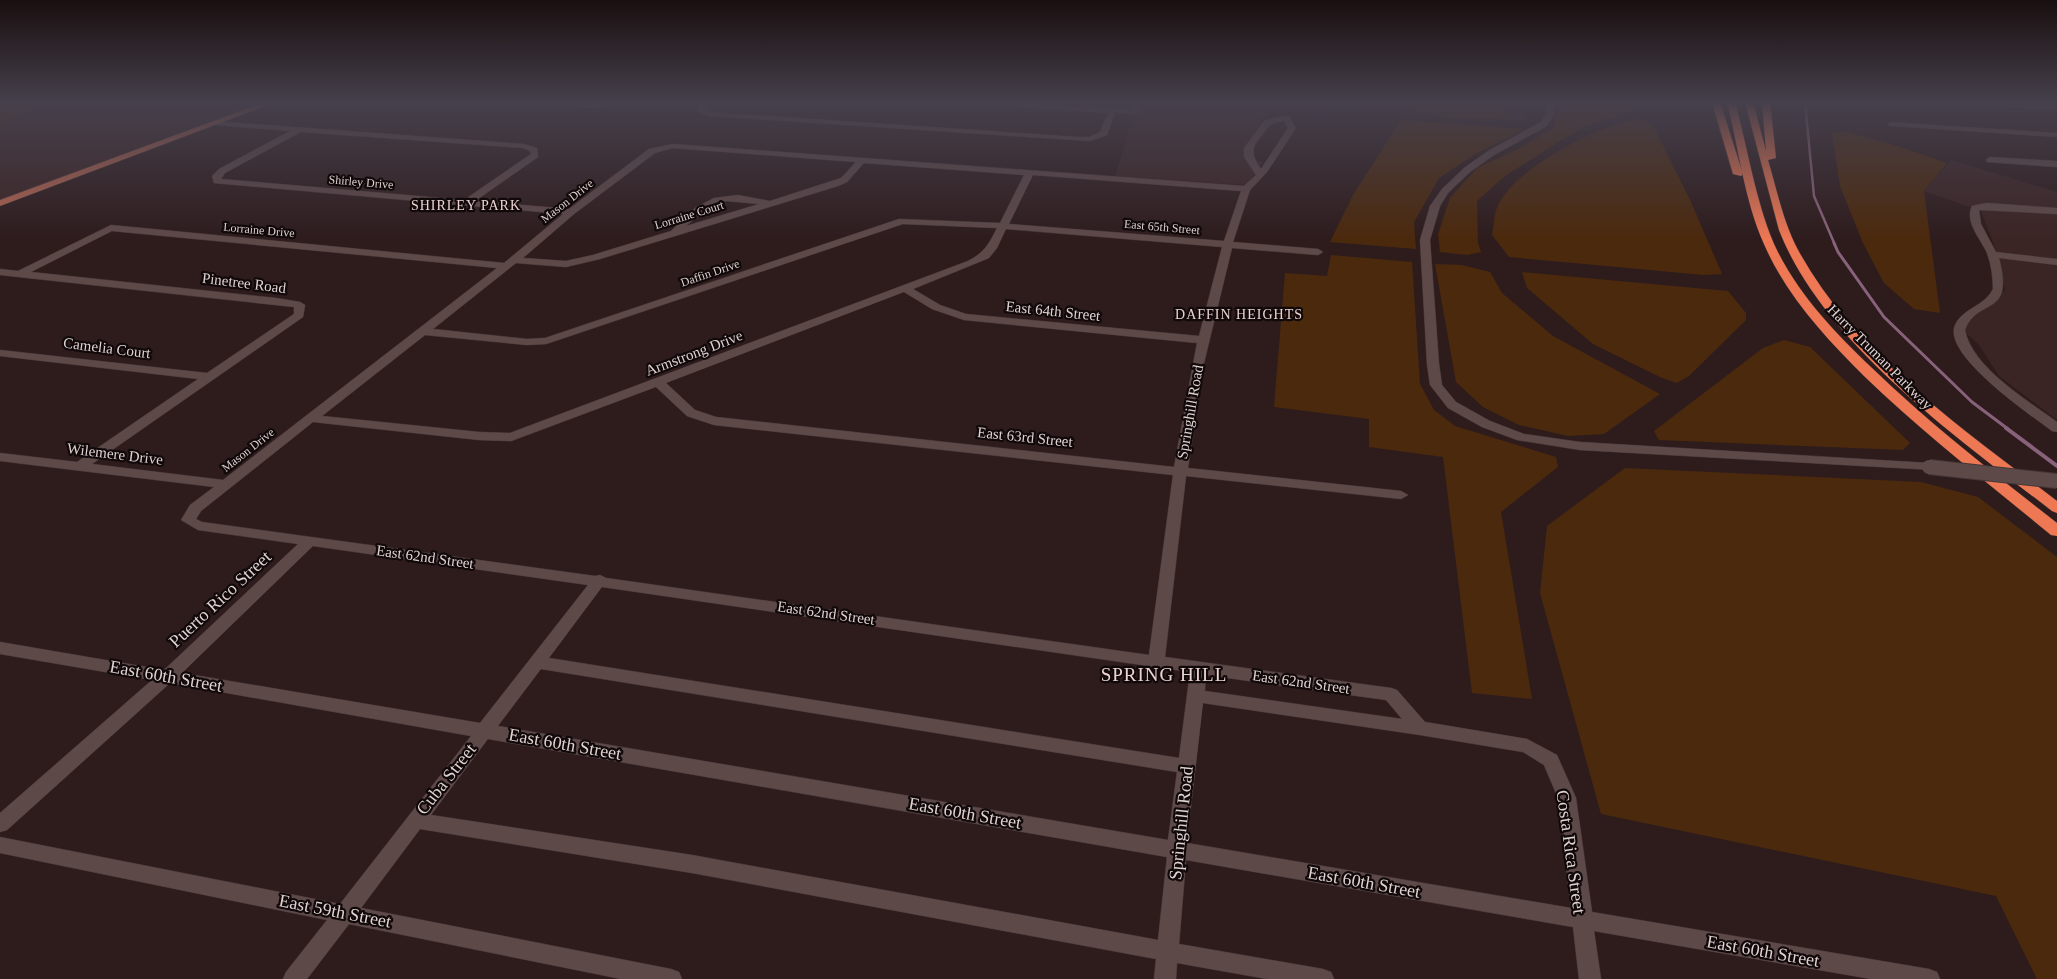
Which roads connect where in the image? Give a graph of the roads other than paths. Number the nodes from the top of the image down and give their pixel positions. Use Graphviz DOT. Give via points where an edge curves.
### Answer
graph roads {
  1 [pos="149,148"];
  2 [pos="266,148"];
  3 [pos="524,148"];
  4 [pos="667,148"];
  5 [pos="714,148"];
  6 [pos="1501,148"];
  7 [pos="1732,148"];
  8 [pos="1742,148"];
  9 [pos="1761,148"];
  10 [pos="1770,148"];
  11 [pos="862,160"];
  12 [pos="1990,160"];
  13 [pos="2057,164"];
  14 [pos="1030,172"];
  15 [pos="1260,174"];
  16 [pos="1771,184"];
  17 [pos="1246,189"];
  18 [pos="0,203"];
  19 [pos="466,203"];
  20 [pos="770,203"];
  21 [pos="2057,211"];
  22 [pos="571,212"];
  23 [pos="1004,226"];
  24 [pos="678,232"];
  25 [pos="1226,244"];
  26 [pos="1318,252"];
  27 [pos="1992,254"];
  28 [pos="2057,262"];
  29 [pos="510,263"];
  30 [pos="1782,268"];
  31 [pos="0,272"];
  32 [pos="20,274"];
  33 [pos="906,289"];
  34 [pos="423,330"];
  35 [pos="1202,340"];
  36 [pos="0,352"];
  37 [pos="210,377"];
  38 [pos="659,383"];
  39 [pos="309,418"];
  40 [pos="2057,428"];
  41 [pos="0,457"];
  42 [pos="80,466"];
  43 [pos="1180,470"];
  44 [pos="2057,481"];
  45 [pos="225,484"];
  46 [pos="1400,495"];
  47 [pos="194,508"];
  48 [pos="2057,508"];
  49 [pos="2057,531"];
  50 [pos="310,541"];
  51 [pos="600,580"];
  52 [pos="0,648"];
  53 [pos="536,662"];
  54 [pos="1156,662"];
  55 [pos="1199,667"];
  56 [pos="168,676"];
  57 [pos="1196,696"];
  58 [pos="1420,728"];
  59 [pos="484,730"];
  60 [pos="1187,766"];
  61 [pos="415,820"];
  62 [pos="0,824"];
  63 [pos="0,845"];
  64 [pos="1178,849"];
  65 [pos="343,912"];
  66 [pos="1581,920"];
  67 [pos="1168,952"];
  68 [pos="294,979"];
  69 [pos="670,979"];
  70 [pos="1165,979"];
  71 [pos="1323,979"];
  72 [pos="1590,979"];
  73 [pos="1929,979"];
  1 -- 18 [label="main road"];
  2 -- 19 [label="street, Shirley Drive" via="216,176 217,181"];
  3 -- 19 [label="street" via="534,150 535,155"];
  4 -- 22 [label="street, Mason Drive" via="652,151"];
  5 -- 11 [label="street, Mason Drive"];
  6 -- 44 [label="street, bridge" via="1467,170 1445,191 1435,206 1426,240 1436,385 1452,405 1486,424 1522,437 1580,446 1929,467"];
  7 -- 30 [label="highway" via="1745,200 1756,226"];
  8 -- 30 [label="highway, Harry Truman Parkway" via="1762,226"];
  9 -- 16 [label="highway, Harry Truman Parkway"];
  10 -- 16 [label="highway"];
  11 -- 14 [label="street, Mason Drive"];
  11 -- 20 [label="street, Lorraine Court" via="844,180"];
  12 -- 13 [label="street"];
  14 -- 17 [label="street, Mason Drive"];
  14 -- 23 [label="street, Armstrong Drive"];
  15 -- 17 [label="street, Springhill Road"];
  16 -- 48 [label="highway, Harry Truman Parkway" via="1792,249 1841,319 1924,402"];
  17 -- 25 [label="street, Springhill Road"];
  19 -- 22 [label="street, Shirley Drive"];
  20 -- 24 [label="street, Lorraine Court"];
  20 -- 24 [label="street" via="735,197 711,200 698,208 676,230"];
  21 -- 27 [label="street" via="1975,208 1973,216"];
  22 -- 29 [label="street, Mason Drive"];
  23 -- 25 [label="street, East 65th Street"];
  23 -- 33 [label="street, Armstrong Drive" via="985,256"];
  23 -- 34 [label="street, Daffin Drive" via="902,221 546,341 527,342"];
  24 -- 29 [label="street, Lorraine Court" via="566,264"];
  25 -- 26 [label="street, East 65th Street"];
  25 -- 35 [label="street, Springhill Road"];
  27 -- 28 [label="street"];
  27 -- 40 [label="street" via="1999,287 1994,299 1962,324 1959,331 1962,342 1971,358 1983,369"];
  29 -- 32 [label="street, Lorraine Drive" via="111,228"];
  29 -- 34 [label="street, Mason Drive"];
  30 -- 49 [label="highway, Harry Truman Parkway" via="1817,318 1886,389 1928,428"];
  31 -- 32 [label="street, Pinetree Road"];
  32 -- 37 [label="street, Pinetree Road" via="300,305 299,315"];
  33 -- 35 [label="street, East 64th Street" via="936,307 964,317"];
  33 -- 38 [label="street, Armstrong Drive"];
  34 -- 39 [label="street, Mason Drive"];
  35 -- 43 [label="street, Springhill Road"];
  36 -- 37 [label="street, Camelia Court"];
  37 -- 42 [label="street, Pinetree Road"];
  38 -- 39 [label="street, Armstrong Drive" via="510,437"];
  38 -- 43 [label="street, East 63rd Street" via="691,413 714,421"];
  39 -- 45 [label="street, Mason Drive"];
  41 -- 42 [label="street, Wilemere Drive"];
  42 -- 45 [label="street, Wilemere Drive"];
  43 -- 46 [label="street, East 63rd Street"];
  43 -- 54 [label="street, Springhill Road"];
  45 -- 47 [label="street, Mason Drive"];
  47 -- 50 [label="street, East 62nd Street" via="188,520 198,526"];
  50 -- 51 [label="street, East 62nd Street"];
  50 -- 56 [label="street, Puerto Rico Street"];
  51 -- 53 [label="street, Cuba Street"];
  51 -- 54 [label="street, East 62nd Street"];
  52 -- 56 [label="street, East 60th Street"];
  53 -- 59 [label="street, Cuba Street"];
  53 -- 60 [label="street"];
  54 -- 55 [label="street, East 62nd Street"];
  55 -- 57 [label="street, Springhill Road"];
  55 -- 58 [label="street, East 62nd Street" via="1392,694"];
  56 -- 59 [label="street, East 60th Street"];
  56 -- 62 [label="street, Puerto Rico Street"];
  57 -- 58 [label="street"];
  57 -- 60 [label="street, Springhill Road"];
  58 -- 66 [label="street, Costa Rica Street" via="1527,746 1551,760 1567,798"];
  59 -- 61 [label="street, Cuba Street"];
  59 -- 64 [label="street, East 60th Street"];
  60 -- 64 [label="street, Springhill Road"];
  61 -- 65 [label="street, Cuba Street"];
  61 -- 67 [label="street" via="692,864"];
  63 -- 65 [label="street, East 59th Street"];
  64 -- 66 [label="street, East 60th Street"];
  64 -- 67 [label="street, Springhill Road"];
  65 -- 68 [label="street, Cuba Street"];
  65 -- 69 [label="street, East 59th Street"];
  66 -- 72 [label="street, Costa Rica Street"];
  66 -- 73 [label="street, East 60th Street"];
  67 -- 70 [label="street, Springhill Road"];
  67 -- 71 [label="street"];
}
